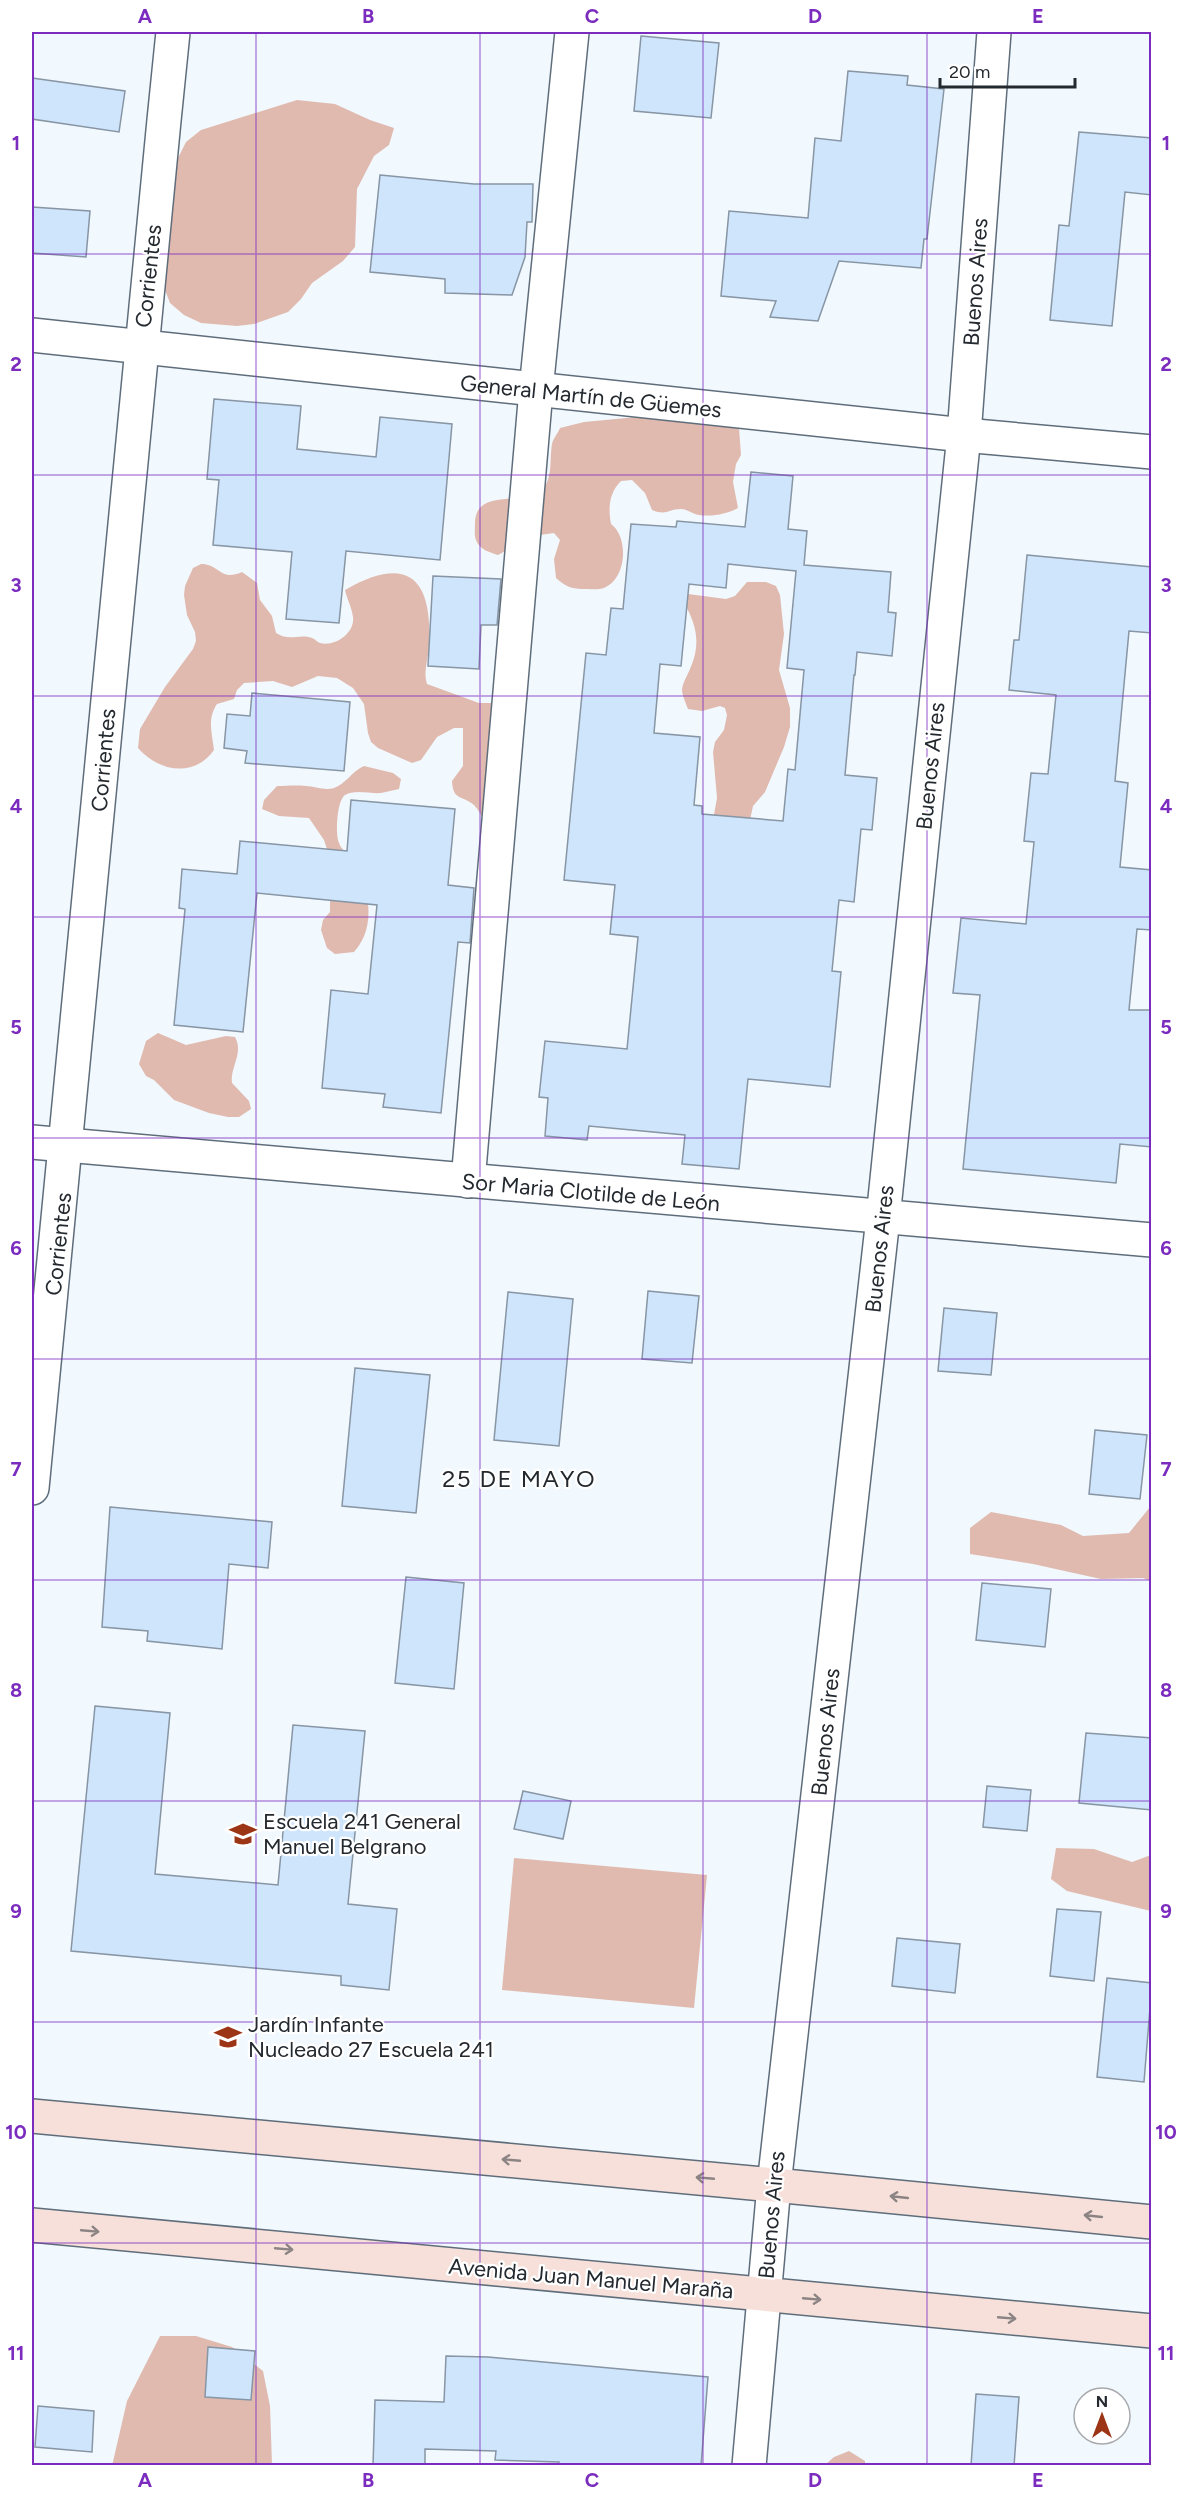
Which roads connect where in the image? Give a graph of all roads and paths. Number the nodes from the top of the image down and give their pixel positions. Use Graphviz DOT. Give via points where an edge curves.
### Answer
graph roads {
  1 [pos="173,32"];
  2 [pos="572,32"];
  3 [pos="994,32"];
  4 [pos="32,335"];
  5 [pos="140,348"];
  6 [pos="536,390"];
  7 [pos="964,435"];
  8 [pos="1152,452"];
  9 [pos="32,1142"];
  10 [pos="68,1146"];
  11 [pos="468,1181"];
  12 [pos="883,1218"];
  13 [pos="1152,1240"];
  14 [pos="32,1488"];
  15 [pos="32,2116"];
  16 [pos="774,2185"];
  17 [pos="1152,2222"];
  18 [pos="32,2225"];
  19 [pos="764,2295"];
  20 [pos="1152,2331"];
  21 [pos="749,2466"];
  1 -- 5 [label="street, Corrientes"];
  2 -- 6 [label="street"];
  3 -- 7 [label="street, Buenos Aires"];
  4 -- 5 [label="street, General Martín de Güemes"];
  5 -- 6 [label="street, General Martín de Güemes"];
  5 -- 10 [label="street, Corrientes"];
  6 -- 7 [label="street, General Martín de Güemes"];
  6 -- 11 [label="street"];
  7 -- 8 [label="street, General Martín de Güemes"];
  7 -- 12 [label="street, Buenos Aires"];
  9 -- 10 [label="street, Sor Maria Clotilde de León"];
  10 -- 11 [label="street, Sor Maria Clotilde de León"];
  10 -- 14 [label="street, Corrientes"];
  11 -- 12 [label="street, Sor Maria Clotilde de León"];
  12 -- 13 [label="street, Sor Maria Clotilde de León"];
  12 -- 16 [label="street, Buenos Aires"];
  16 -- 15 [label="street, one-way"];
  17 -- 16 [label="street, one-way"];
  16 -- 19 [label="street, Buenos Aires"];
  18 -- 19 [label="street, Avenida Juan Manuel Maraña, one-way"];
  19 -- 20 [label="street, Avenida Juan Manuel Maraña, one-way"];
  19 -- 21 [label="street, Buenos Aires"];
}
